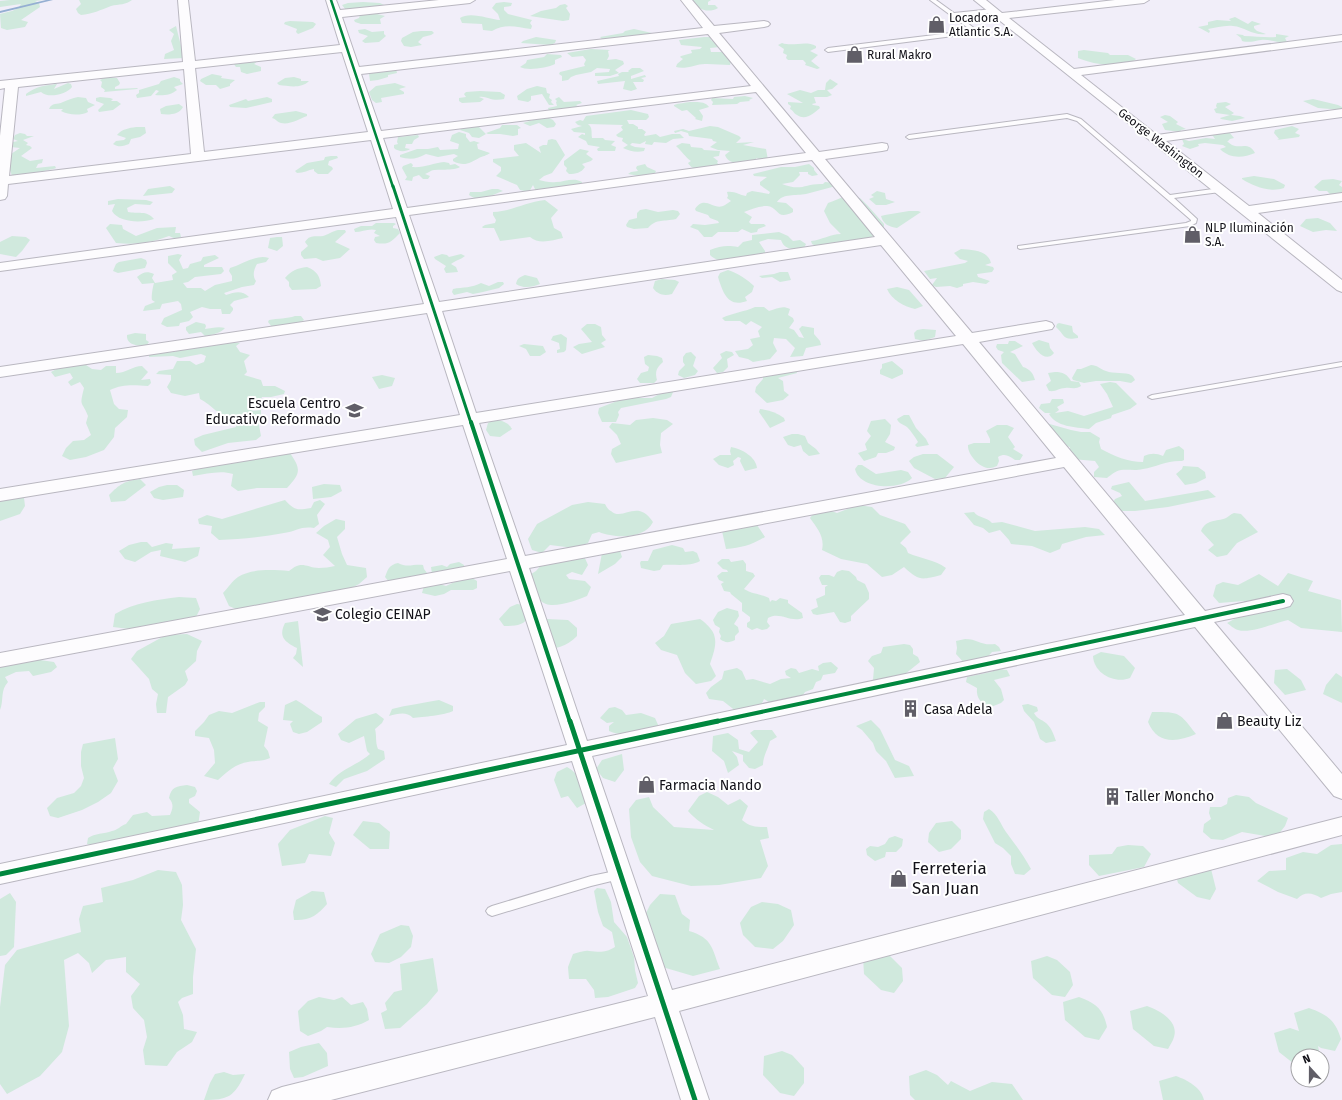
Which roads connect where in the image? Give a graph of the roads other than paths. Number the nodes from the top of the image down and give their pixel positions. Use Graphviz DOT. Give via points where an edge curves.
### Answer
graph roads {
  1 [pos="183,0"];
  2 [pos="470,0"];
  3 [pos="686,0"];
  4 [pos="933,0"];
  5 [pos="979,0"];
  6 [pos="1144,0"];
  7 [pos="334,7"];
  8 [pos="996,13"];
  9 [pos="954,15"];
  10 [pos="764,24"];
  11 [pos="711,31"];
  12 [pos="1342,38"];
  13 [pos="347,48"];
  14 [pos="828,50"];
  15 [pos="190,64"];
  16 [pos="355,71"];
  17 [pos="1071,73"];
  18 [pos="6,84"];
  19 [pos="760,88"];
  20 [pos="1342,113"];
  21 [pos="376,135"];
  22 [pos="909,137"];
  23 [pos="1156,139"];
  24 [pos="882,147"];
  25 [pos="2,149"];
  26 [pos="816,156"];
  27 [pos="198,157"];
  28 [pos="2,181"];
  29 [pos="1220,190"];
  30 [pos="0,196"];
  31 [pos="1169,197"];
  32 [pos="1342,197"];
  33 [pos="1246,211"];
  34 [pos="401,212"];
  35 [pos="885,240"];
  36 [pos="1020,247"];
  37 [pos="0,267"];
  38 [pos="1342,287"];
  39 [pos="433,307"];
  40 [pos="1046,326"];
  41 [pos="968,339"];
  42 [pos="1342,364"];
  43 [pos="0,372"];
  44 [pos="1152,397"];
  45 [pos="469,419"];
  46 [pos="1069,461"];
  47 [pos="0,495"];
  48 [pos="517,563"];
  49 [pos="1282,601"];
  50 [pos="1201,619"];
  51 [pos="0,660"];
  52 [pos="579,751"];
  53 [pos="1342,790"];
  54 [pos="1342,826"];
  55 [pos="0,874"];
  56 [pos="620,875"];
  57 [pos="492,911"];
  58 [pos="662,1004"];
  59 [pos="282,1100"];
  60 [pos="695,1100"];
  1 -- 15 [label="street"];
  2 -- 7 [label="street"];
  3 -- 11 [label="street"];
  4 -- 9 [label="lane"];
  5 -- 8 [label="street, George Washington"];
  6 -- 8 [label="street"];
  7 -- 13 [label="street"];
  8 -- 9 [label="lane"];
  8 -- 17 [label="street, George Washington"];
  9 -- 14 [label="lane" via="971,28 969,32"];
  10 -- 11 [label="street"];
  11 -- 16 [label="street"];
  11 -- 19 [label="street"];
  12 -- 17 [label="street"];
  13 -- 15 [label="street"];
  13 -- 16 [label="street"];
  15 -- 18 [label="street"];
  15 -- 27 [label="street"];
  16 -- 21 [label="street"];
  17 -- 23 [label="street, George Washington"];
  18 -- 25 [label="street"];
  19 -- 21 [label="street"];
  19 -- 26 [label="street"];
  20 -- 23 [label="street"];
  21 -- 27 [label="street"];
  21 -- 34 [label="street"];
  22 -- 31 [label="lane" via="1067,116 1079,120"];
  23 -- 29 [label="street, George Washington"];
  24 -- 26 [label="street"];
  25 -- 28 [label="street"];
  26 -- 34 [label="street"];
  26 -- 35 [label="street"];
  27 -- 28 [label="street"];
  28 -- 30 [label="street"];
  29 -- 31 [label="lane"];
  29 -- 33 [label="street, George Washington"];
  31 -- 36 [label="lane" via="1194,219 1194,222 1188,225"];
  32 -- 33 [label="street"];
  33 -- 38 [label="street, George Washington"];
  34 -- 37 [label="street"];
  34 -- 39 [label="street"];
  35 -- 39 [label="street"];
  35 -- 41 [label="street"];
  39 -- 43 [label="street"];
  39 -- 45 [label="street"];
  40 -- 41 [label="street"];
  41 -- 45 [label="street"];
  41 -- 46 [label="street"];
  42 -- 44 [label="lane"];
  45 -- 47 [label="street"];
  45 -- 48 [label="street"];
  46 -- 48 [label="street"];
  46 -- 50 [label="street"];
  48 -- 51 [label="street"];
  48 -- 52 [label="street"];
  49 -- 50 [label="street"];
  50 -- 52 [label="street"];
  50 -- 53 [label="street"];
  52 -- 55 [label="street"];
  52 -- 56 [label="street"];
  54 -- 58 [label="street"];
  56 -- 57 [label="lane" via="591,881"];
  56 -- 58 [label="street"];
  58 -- 59 [label="street"];
  58 -- 60 [label="street"];
}
